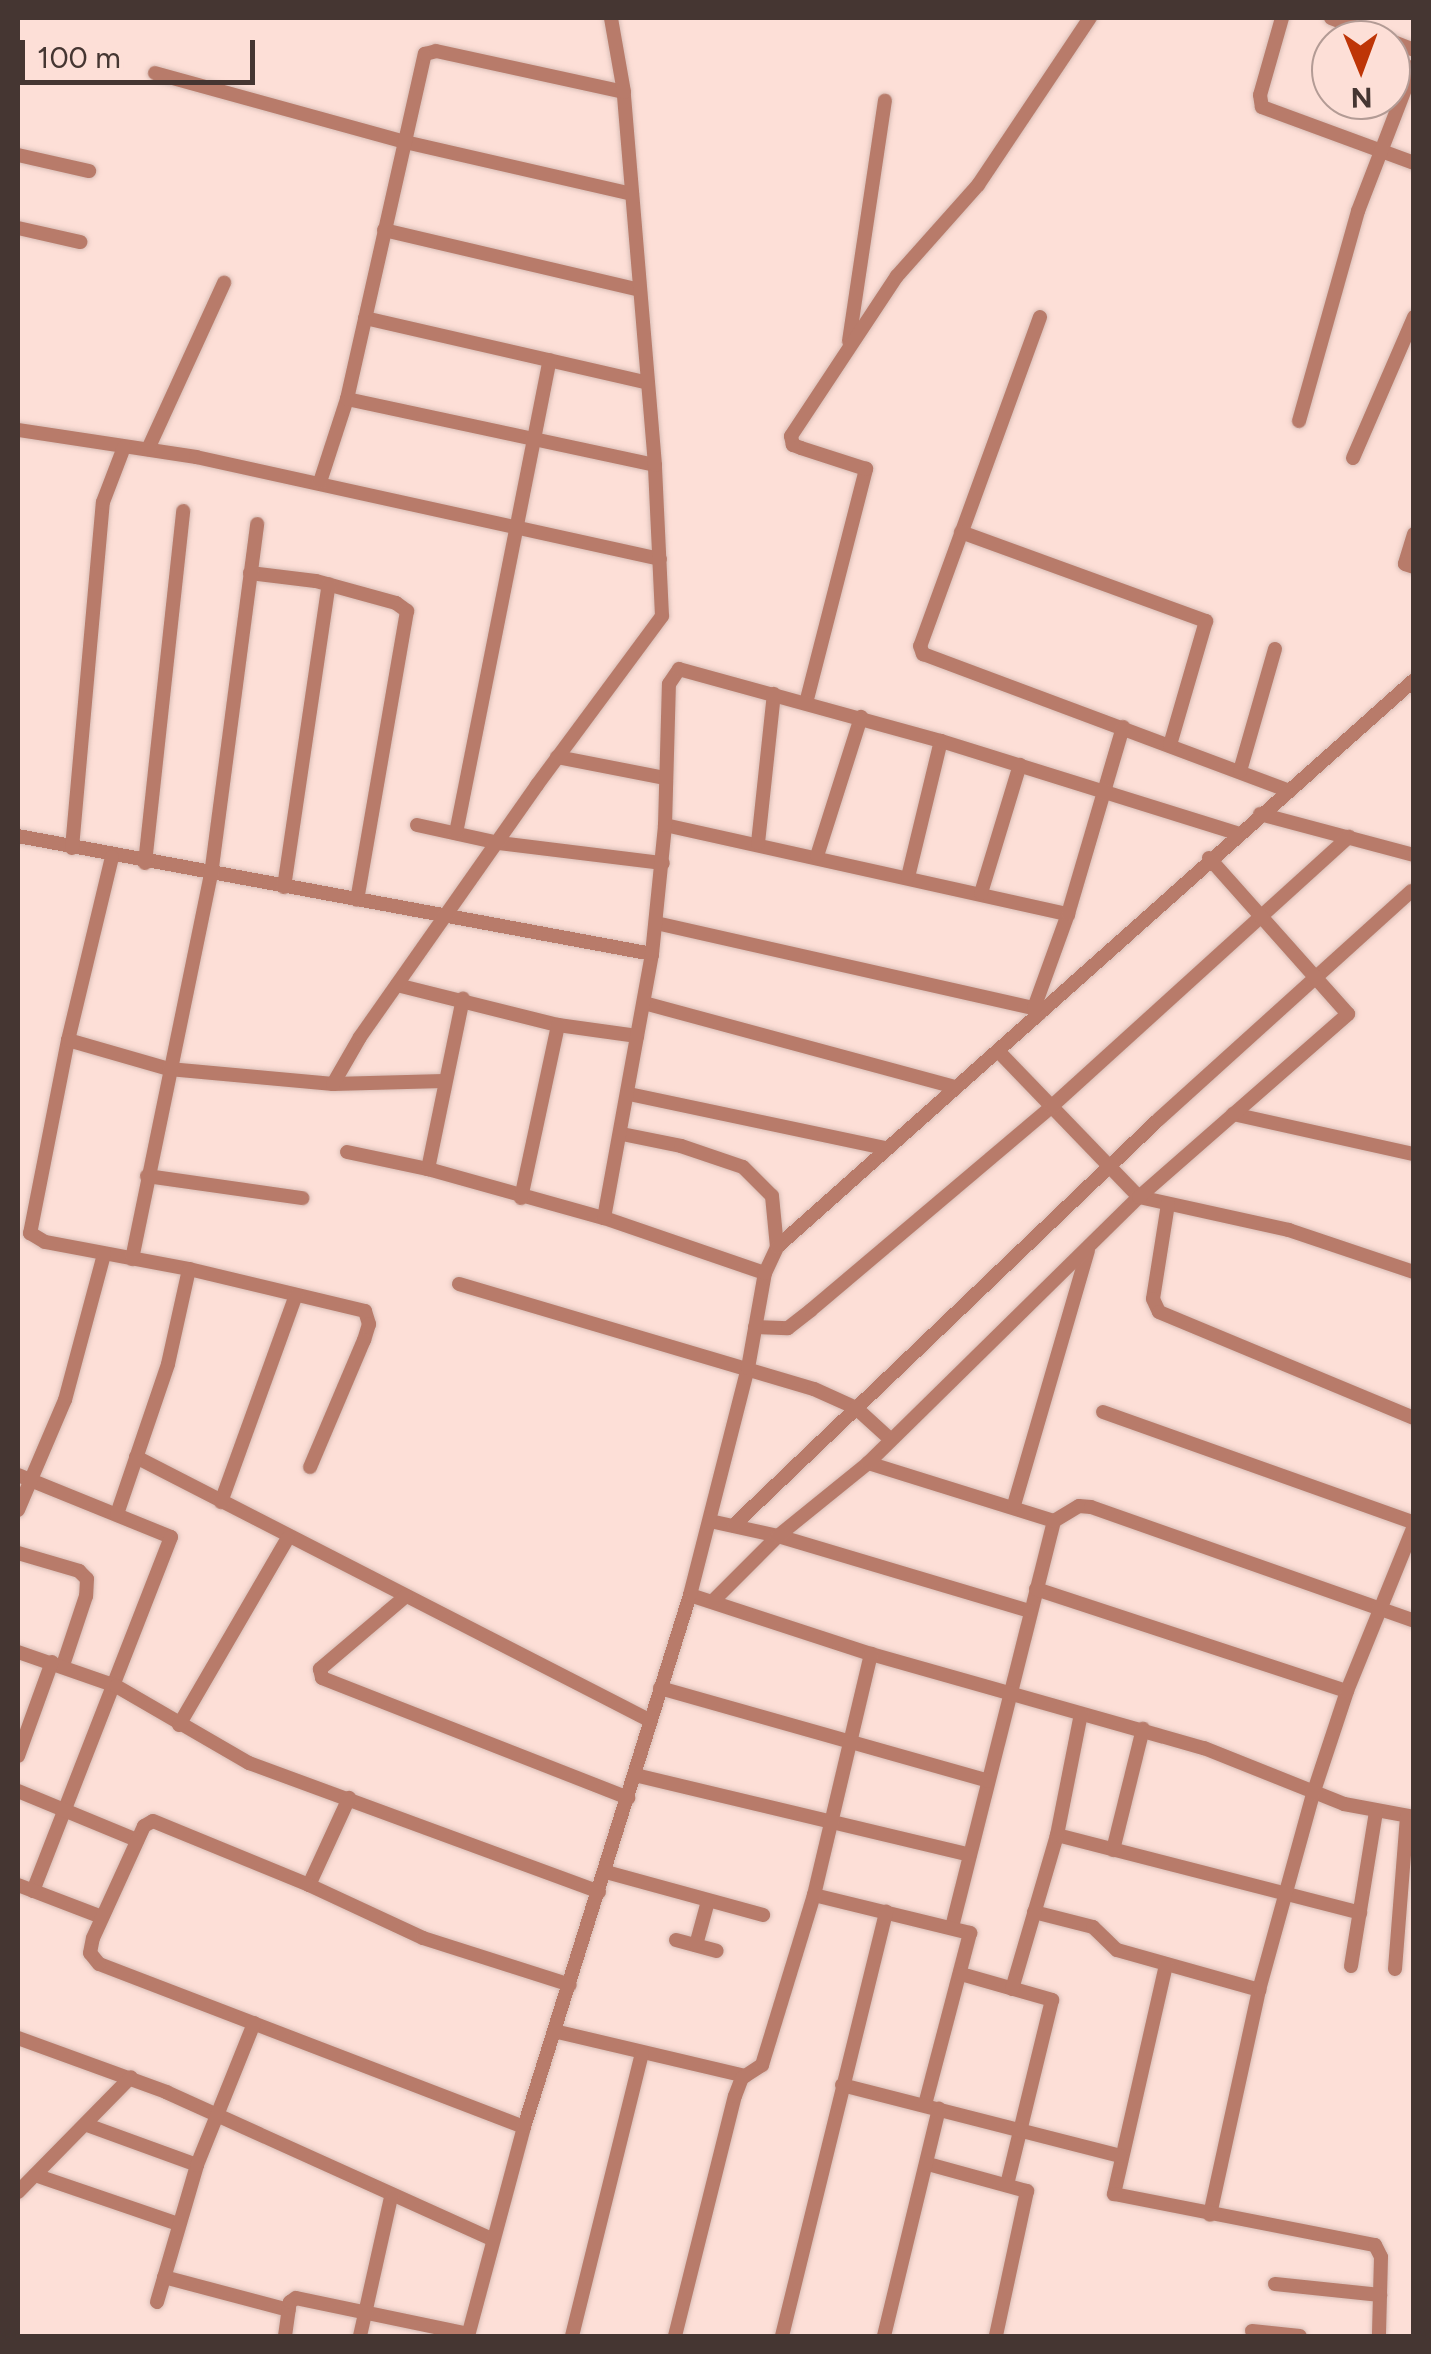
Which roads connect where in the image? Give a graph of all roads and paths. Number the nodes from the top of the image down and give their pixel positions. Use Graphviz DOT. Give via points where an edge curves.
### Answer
graph roads {
  1 [pos="611,18"];
  2 [pos="1090,18"];
  3 [pos="1282,18"];
  4 [pos="1414,66"];
  5 [pos="155,73"];
  6 [pos="624,92"];
  7 [pos="884,101"];
  8 [pos="405,142"];
  9 [pos="1382,150"];
  10 [pos="18,155"];
  11 [pos="1414,163"];
  12 [pos="89,171"];
  13 [pos="632,194"];
  14 [pos="18,228"];
  15 [pos="384,230"];
  16 [pos="80,242"];
  17 [pos="224,283"];
  18 [pos="640,290"];
  19 [pos="1040,316"];
  20 [pos="1414,317"];
  21 [pos="365,318"];
  22 [pos="848,347"];
  23 [pos="550,360"];
  24 [pos="648,382"];
  25 [pos="346,399"];
  26 [pos="1299,421"];
  27 [pos="18,430"];
  28 [pos="536,439"];
  29 [pos="124,447"];
  30 [pos="148,449"];
  31 [pos="1353,458"];
  32 [pos="655,464"];
  33 [pos="320,482"];
  34 [pos="182,510"];
  35 [pos="257,524"];
  36 [pos="517,530"];
  37 [pos="961,532"];
  38 [pos="1414,534"];
  39 [pos="660,559"];
  40 [pos="1414,568"];
  41 [pos="250,573"];
  42 [pos="329,584"];
  43 [pos="1275,648"];
  44 [pos="1414,680"];
  45 [pos="774,694"];
  46 [pos="806,702"];
  47 [pos="861,718"];
  48 [pos="1123,727"];
  49 [pos="941,741"];
  50 [pos="1170,745"];
  51 [pos="557,758"];
  52 [pos="1020,766"];
  53 [pos="1240,771"];
  54 [pos="665,778"];
  55 [pos="1106,790"];
  56 [pos="1288,791"];
  57 [pos="1260,814"];
  58 [pos="417,825"];
  59 [pos="665,825"];
  60 [pos="456,833"];
  61 [pos="1236,834"];
  62 [pos="18,836"];
  63 [pos="1349,837"];
  64 [pos="499,843"];
  65 [pos="758,843"];
  66 [pos="72,848"];
  67 [pos="1414,855"];
  68 [pos="817,856"];
  69 [pos="112,857"];
  70 [pos="1209,858"];
  71 [pos="145,863"];
  72 [pos="662,863"];
  73 [pos="212,876"];
  74 [pos="908,877"];
  75 [pos="284,887"];
  76 [pos="1410,891"];
  77 [pos="980,893"];
  78 [pos="358,900"];
  79 [pos="1068,914"];
  80 [pos="448,916"];
  81 [pos="1261,917"];
  82 [pos="656,922"];
  83 [pos="652,954"];
  84 [pos="1319,977"];
  85 [pos="397,985"];
  86 [pos="463,999"];
  87 [pos="644,1003"];
  88 [pos="1037,1011"];
  89 [pos="558,1024"];
  90 [pos="637,1036"];
  91 [pos="68,1040"];
  92 [pos="998,1051"];
  93 [pos="169,1068"];
  94 [pos="444,1081"];
  95 [pos="333,1084"];
  96 [pos="956,1087"];
  97 [pos="629,1094"];
  98 [pos="1052,1106"];
  99 [pos="1233,1114"];
  100 [pos="622,1134"];
  101 [pos="886,1148"];
  102 [pos="346,1152"];
  103 [pos="1413,1152"];
  104 [pos="428,1168"];
  105 [pos="1108,1168"];
  106 [pos="148,1176"];
  107 [pos="1139,1197"];
  108 [pos="302,1198"];
  109 [pos="521,1198"];
  110 [pos="1168,1204"];
  111 [pos="604,1218"];
  112 [pos="778,1246"];
  113 [pos="1088,1250"];
  114 [pos="104,1254"];
  115 [pos="132,1259"];
  116 [pos="189,1269"];
  117 [pos="1414,1272"];
  118 [pos="765,1273"];
  119 [pos="459,1284"];
  120 [pos="296,1295"];
  121 [pos="755,1327"];
  122 [pos="748,1368"];
  123 [pos="856,1408"];
  124 [pos="1102,1412"];
  125 [pos="1414,1418"];
  126 [pos="891,1440"];
  127 [pos="136,1457"];
  128 [pos="868,1463"];
  129 [pos="310,1467"];
  130 [pos="18,1474"];
  131 [pos="33,1481"];
  132 [pos="221,1502"];
  133 [pos="1014,1505"];
  134 [pos="18,1510"];
  135 [pos="117,1514"];
  136 [pos="710,1520"];
  137 [pos="1054,1521"];
  138 [pos="1414,1524"];
  139 [pos="734,1525"];
  140 [pos="778,1536"];
  141 [pos="288,1538"];
  142 [pos="18,1553"];
  143 [pos="1036,1589"];
  144 [pos="690,1595"];
  145 [pos="406,1596"];
  146 [pos="712,1601"];
  147 [pos="1378,1608"];
  148 [pos="1030,1611"];
  149 [pos="1414,1620"];
  150 [pos="18,1652"];
  151 [pos="871,1654"];
  152 [pos="58,1664"];
  153 [pos="116,1686"];
  154 [pos="660,1688"];
  155 [pos="1009,1690"];
  156 [pos="1347,1691"];
  157 [pos="1081,1714"];
  158 [pos="650,1720"];
  159 [pos="180,1726"];
  160 [pos="1143,1729"];
  161 [pos="850,1740"];
  162 [pos="18,1756"];
  163 [pos="635,1775"];
  164 [pos="988,1780"];
  165 [pos="18,1791"];
  166 [pos="1313,1794"];
  167 [pos="348,1798"];
  168 [pos="628,1798"];
  169 [pos="1376,1811"];
  170 [pos="66,1813"];
  171 [pos="1410,1817"];
  172 [pos="831,1824"];
  173 [pos="1057,1835"];
  174 [pos="137,1840"];
  175 [pos="1113,1850"];
  176 [pos="970,1855"];
  177 [pos="606,1872"];
  178 [pos="309,1884"];
  179 [pos="18,1885"];
  180 [pos="33,1891"];
  181 [pos="599,1892"];
  182 [pos="1286,1894"];
  183 [pos="814,1895"];
  184 [pos="708,1901"];
  185 [pos="1407,1902"];
  186 [pos="886,1912"];
  187 [pos="1034,1912"];
  188 [pos="1360,1914"];
  189 [pos="763,1915"];
  190 [pos="102,1917"];
  191 [pos="952,1926"];
  192 [pos="676,1940"];
  193 [pos="696,1945"];
  194 [pos="716,1951"];
  195 [pos="1166,1965"];
  196 [pos="1351,1966"];
  197 [pos="1395,1968"];
  198 [pos="960,1974"];
  199 [pos="570,1985"];
  200 [pos="1012,1989"];
  201 [pos="1259,1990"];
  202 [pos="254,2023"];
  203 [pos="558,2032"];
  204 [pos="18,2038"];
  205 [pos="642,2053"];
  206 [pos="131,2076"];
  207 [pos="745,2076"];
  208 [pos="842,2085"];
  209 [pos="932,2107"];
  210 [pos="215,2116"];
  211 [pos="87,2125"];
  212 [pos="524,2127"];
  213 [pos="1020,2129"];
  214 [pos="1120,2156"];
  215 [pos="197,2164"];
  216 [pos="928,2164"];
  217 [pos="34,2176"];
  218 [pos="1007,2184"];
  219 [pos="18,2192"];
  220 [pos="391,2197"];
  221 [pos="1210,2215"];
  222 [pos="178,2224"];
  223 [pos="491,2240"];
  224 [pos="164,2276"];
  225 [pos="1276,2284"];
  226 [pos="1380,2295"];
  227 [pos="157,2302"];
  228 [pos="289,2310"];
  229 [pos="364,2313"];
  230 [pos="1252,2330"];
  231 [pos="285,2336"];
  232 [pos="360,2336"];
  233 [pos="468,2336"];
  234 [pos="572,2336"];
  235 [pos="676,2336"];
  236 [pos="782,2336"];
  237 [pos="884,2336"];
  238 [pos="996,2336"];
  239 [pos="1300,2336"];
  240 [pos="1379,2336"];
  1 -- 6 [label="street"];
  2 -- 22 [label="street" via="978,185 910,259"];
  3 -- 9 [label="street" via="1262,107"];
  4 -- 9 [label="street"];
  5 -- 8 [label="street"];
  6 -- 8 [label="street" via="429,52"];
  6 -- 13 [label="street"];
  7 -- 22 [label="street"];
  8 -- 13 [label="street"];
  8 -- 15 [label="street"];
  9 -- 11 [label="street"];
  9 -- 26 [label="street" via="1358,211"];
  10 -- 12 [label="street"];
  13 -- 18 [label="street"];
  14 -- 16 [label="street"];
  15 -- 18 [label="street"];
  15 -- 21 [label="street"];
  17 -- 30 [label="street"];
  18 -- 24 [label="street"];
  19 -- 37 [label="street"];
  20 -- 31 [label="street"];
  21 -- 23 [label="street"];
  21 -- 25 [label="street"];
  22 -- 46 [label="street" via="790,440 866,468"];
  23 -- 24 [label="street"];
  23 -- 28 [label="street"];
  24 -- 32 [label="street"];
  25 -- 28 [label="street"];
  25 -- 33 [label="street"];
  27 -- 29 [label="street"];
  28 -- 32 [label="street"];
  28 -- 36 [label="street"];
  29 -- 30 [label="street"];
  29 -- 66 [label="street" via="103,502"];
  30 -- 33 [label="street"];
  32 -- 39 [label="street"];
  33 -- 36 [label="street"];
  34 -- 71 [label="street"];
  35 -- 41 [label="street"];
  36 -- 39 [label="street"];
  36 -- 60 [label="street"];
  37 -- 48 [label="street" via="920,646 923,654"];
  37 -- 50 [label="street" via="1206,621"];
  38 -- 40 [label="street" via="1405,564"];
  39 -- 51 [label="street" via="662,616"];
  41 -- 42 [label="street"];
  41 -- 73 [label="street"];
  42 -- 75 [label="street"];
  42 -- 78 [label="street" via="402,605 408,615"];
  43 -- 53 [label="street"];
  44 -- 56 [label="street"];
  45 -- 46 [label="street"];
  45 -- 54 [label="street" via="679,669 670,684"];
  45 -- 65 [label="street"];
  46 -- 47 [label="street"];
  47 -- 49 [label="street"];
  47 -- 68 [label="street"];
  48 -- 50 [label="street"];
  48 -- 55 [label="street"];
  49 -- 52 [label="street"];
  49 -- 74 [label="street"];
  50 -- 53 [label="street"];
  51 -- 54 [label="street"];
  51 -- 64 [label="street"];
  52 -- 55 [label="street"];
  52 -- 77 [label="street"];
  53 -- 56 [label="street"];
  54 -- 59 [label="street"];
  55 -- 61 [label="street"];
  55 -- 79 [label="street"];
  56 -- 57 [label="street"];
  57 -- 61 [label="street"];
  57 -- 63 [label="street"];
  58 -- 60 [label="street"];
  59 -- 65 [label="street"];
  59 -- 72 [label="street"];
  60 -- 64 [label="street"];
  61 -- 70 [label="street"];
  62 -- 66 [label="street"];
  63 -- 67 [label="street"];
  63 -- 81 [label="street"];
  64 -- 72 [label="street"];
  64 -- 80 [label="street"];
  65 -- 68 [label="street"];
  66 -- 69 [label="street"];
  68 -- 74 [label="street"];
  69 -- 71 [label="street"];
  69 -- 91 [label="street"];
  70 -- 81 [label="street"];
  70 -- 88 [label="street"];
  71 -- 73 [label="street"];
  72 -- 82 [label="street"];
  73 -- 75 [label="street"];
  73 -- 93 [label="street"];
  74 -- 77 [label="street"];
  75 -- 78 [label="street"];
  76 -- 84 [label="street"];
  77 -- 79 [label="street"];
  78 -- 80 [label="street"];
  79 -- 88 [label="street"];
  80 -- 83 [label="street"];
  80 -- 85 [label="street"];
  81 -- 84 [label="street"];
  81 -- 98 [label="street"];
  82 -- 83 [label="street"];
  82 -- 88 [label="street"];
  83 -- 87 [label="street"];
  84 -- 99 [label="street" via="1348,1014"];
  84 -- 105 [label="street"];
  85 -- 86 [label="street"];
  85 -- 95 [label="street"];
  86 -- 89 [label="street"];
  86 -- 94 [label="street"];
  87 -- 90 [label="street"];
  87 -- 96 [label="street"];
  88 -- 92 [label="street"];
  89 -- 90 [label="street"];
  89 -- 109 [label="street"];
  90 -- 97 [label="street"];
  91 -- 93 [label="street"];
  91 -- 114 [label="street" via="30,1233"];
  92 -- 96 [label="street"];
  92 -- 98 [label="street"];
  93 -- 95 [label="street"];
  93 -- 106 [label="street"];
  94 -- 95 [label="street"];
  94 -- 104 [label="street"];
  96 -- 101 [label="street"];
  97 -- 100 [label="street"];
  97 -- 101 [label="street"];
  98 -- 105 [label="street"];
  98 -- 121 [label="street" via="788,1328"];
  99 -- 103 [label="street"];
  99 -- 107 [label="street"];
  100 -- 111 [label="street"];
  100 -- 112 [label="street" via="744,1167 772,1196"];
  101 -- 112 [label="street"];
  102 -- 104 [label="street"];
  104 -- 109 [label="street"];
  105 -- 107 [label="street"];
  105 -- 123 [label="street"];
  106 -- 108 [label="street"];
  106 -- 115 [label="street"];
  107 -- 110 [label="street"];
  107 -- 113 [label="street"];
  109 -- 111 [label="street"];
  110 -- 117 [label="street" via="1289,1230"];
  110 -- 125 [label="street" via="1154,1299 1159,1312"];
  111 -- 118 [label="street"];
  112 -- 118 [label="street"];
  113 -- 126 [label="street"];
  113 -- 133 [label="street"];
  114 -- 115 [label="street"];
  114 -- 131 [label="street" via="65,1400"];
  115 -- 116 [label="street"];
  116 -- 120 [label="street"];
  116 -- 127 [label="street" via="168,1364"];
  118 -- 121 [label="street"];
  119 -- 122 [label="street"];
  120 -- 129 [label="street" via="365,1311 369,1319"];
  120 -- 132 [label="street"];
  121 -- 122 [label="street"];
  122 -- 123 [label="street"];
  122 -- 136 [label="street"];
  123 -- 126 [label="street"];
  123 -- 139 [label="street"];
  124 -- 138 [label="street"];
  126 -- 128 [label="street"];
  127 -- 132 [label="street"];
  127 -- 135 [label="street"];
  128 -- 133 [label="street"];
  128 -- 140 [label="street"];
  130 -- 131 [label="street"];
  131 -- 134 [label="street"];
  131 -- 135 [label="street"];
  132 -- 141 [label="street"];
  133 -- 137 [label="street"];
  135 -- 153 [label="street" via="168,1534 171,1542"];
  136 -- 139 [label="street"];
  136 -- 144 [label="street"];
  137 -- 143 [label="street"];
  137 -- 147 [label="street" via="1079,1506 1092,1508"];
  138 -- 147 [label="street"];
  139 -- 140 [label="street"];
  140 -- 146 [label="street"];
  140 -- 148 [label="street"];
  141 -- 145 [label="street"];
  141 -- 159 [label="street"];
  142 -- 152 [label="street" via="80,1571 86,1579 86,1596"];
  143 -- 148 [label="street"];
  143 -- 156 [label="street"];
  144 -- 146 [label="street"];
  144 -- 154 [label="street"];
  145 -- 158 [label="street"];
  145 -- 168 [label="street" via="320,1669 322,1678"];
  146 -- 151 [label="street"];
  147 -- 149 [label="street"];
  147 -- 156 [label="street"];
  148 -- 155 [label="street"];
  150 -- 152 [label="street"];
  151 -- 155 [label="street"];
  151 -- 161 [label="street"];
  152 -- 153 [label="street"];
  152 -- 162 [label="street"];
  153 -- 159 [label="street"];
  153 -- 170 [label="street"];
  154 -- 158 [label="street"];
  154 -- 161 [label="street"];
  155 -- 157 [label="street"];
  155 -- 164 [label="street"];
  156 -- 166 [label="street"];
  157 -- 160 [label="street"];
  157 -- 173 [label="street"];
  158 -- 163 [label="street"];
  159 -- 167 [label="street" via="224,1752"];
  160 -- 166 [label="street"];
  160 -- 175 [label="street"];
  161 -- 164 [label="street"];
  161 -- 172 [label="street"];
  163 -- 168 [label="street"];
  163 -- 172 [label="street"];
  164 -- 176 [label="street"];
  165 -- 170 [label="street"];
  166 -- 169 [label="street"];
  166 -- 182 [label="street"];
  167 -- 178 [label="street"];
  167 -- 181 [label="street"];
  168 -- 177 [label="street"];
  169 -- 171 [label="street"];
  169 -- 188 [label="street"];
  170 -- 174 [label="street"];
  170 -- 180 [label="street"];
  171 -- 185 [label="street"];
  172 -- 176 [label="street"];
  172 -- 183 [label="street"];
  173 -- 175 [label="street"];
  173 -- 187 [label="street"];
  174 -- 178 [label="street" via="144,1826 160,1822"];
  174 -- 190 [label="street"];
  175 -- 182 [label="street"];
  176 -- 191 [label="street"];
  177 -- 181 [label="street"];
  177 -- 184 [label="street"];
  178 -- 199 [label="street" via="423,1938"];
  179 -- 180 [label="street"];
  180 -- 190 [label="street"];
  181 -- 199 [label="street"];
  182 -- 188 [label="street"];
  182 -- 201 [label="street"];
  183 -- 186 [label="street"];
  183 -- 207 [label="street" via="762,2065"];
  184 -- 189 [label="street"];
  184 -- 193 [label="street"];
  185 -- 197 [label="street"];
  186 -- 191 [label="street"];
  186 -- 208 [label="street"];
  187 -- 195 [label="street" via="1093,1927 1117,1950"];
  187 -- 200 [label="street"];
  188 -- 196 [label="street"];
  190 -- 202 [label="street" via="92,1960"];
  191 -- 198 [label="street" via="970,1934"];
  192 -- 193 [label="street"];
  193 -- 194 [label="street"];
  195 -- 201 [label="street"];
  195 -- 214 [label="street"];
  198 -- 200 [label="street"];
  198 -- 209 [label="street"];
  199 -- 203 [label="street"];
  200 -- 213 [label="street" via="1052,2000"];
  201 -- 221 [label="street"];
  202 -- 210 [label="street"];
  202 -- 212 [label="street"];
  203 -- 205 [label="street"];
  203 -- 212 [label="street"];
  204 -- 206 [label="street"];
  205 -- 207 [label="street"];
  205 -- 234 [label="street"];
  206 -- 210 [label="street"];
  206 -- 211 [label="street"];
  207 -- 235 [label="street"];
  208 -- 209 [label="street"];
  208 -- 236 [label="street"];
  209 -- 213 [label="street"];
  209 -- 216 [label="street"];
  210 -- 215 [label="street"];
  210 -- 220 [label="street"];
  211 -- 215 [label="street"];
  211 -- 217 [label="street"];
  212 -- 223 [label="street"];
  213 -- 214 [label="street"];
  213 -- 218 [label="street"];
  214 -- 221 [label="street" via="1112,2186 1119,2198"];
  215 -- 222 [label="street"];
  216 -- 218 [label="street"];
  216 -- 237 [label="street"];
  217 -- 219 [label="street"];
  217 -- 222 [label="street"];
  218 -- 238 [label="street" via="1028,2196"];
  220 -- 223 [label="street"];
  220 -- 229 [label="street"];
  221 -- 226 [label="street" via="1375,2244"];
  222 -- 224 [label="street"];
  223 -- 233 [label="street"];
  224 -- 227 [label="street"];
  224 -- 228 [label="street"];
  225 -- 226 [label="street"];
  226 -- 240 [label="street"];
  228 -- 229 [label="street" via="296,2298"];
  228 -- 231 [label="street"];
  229 -- 232 [label="street"];
  229 -- 233 [label="street"];
  230 -- 239 [label="street"];
}
